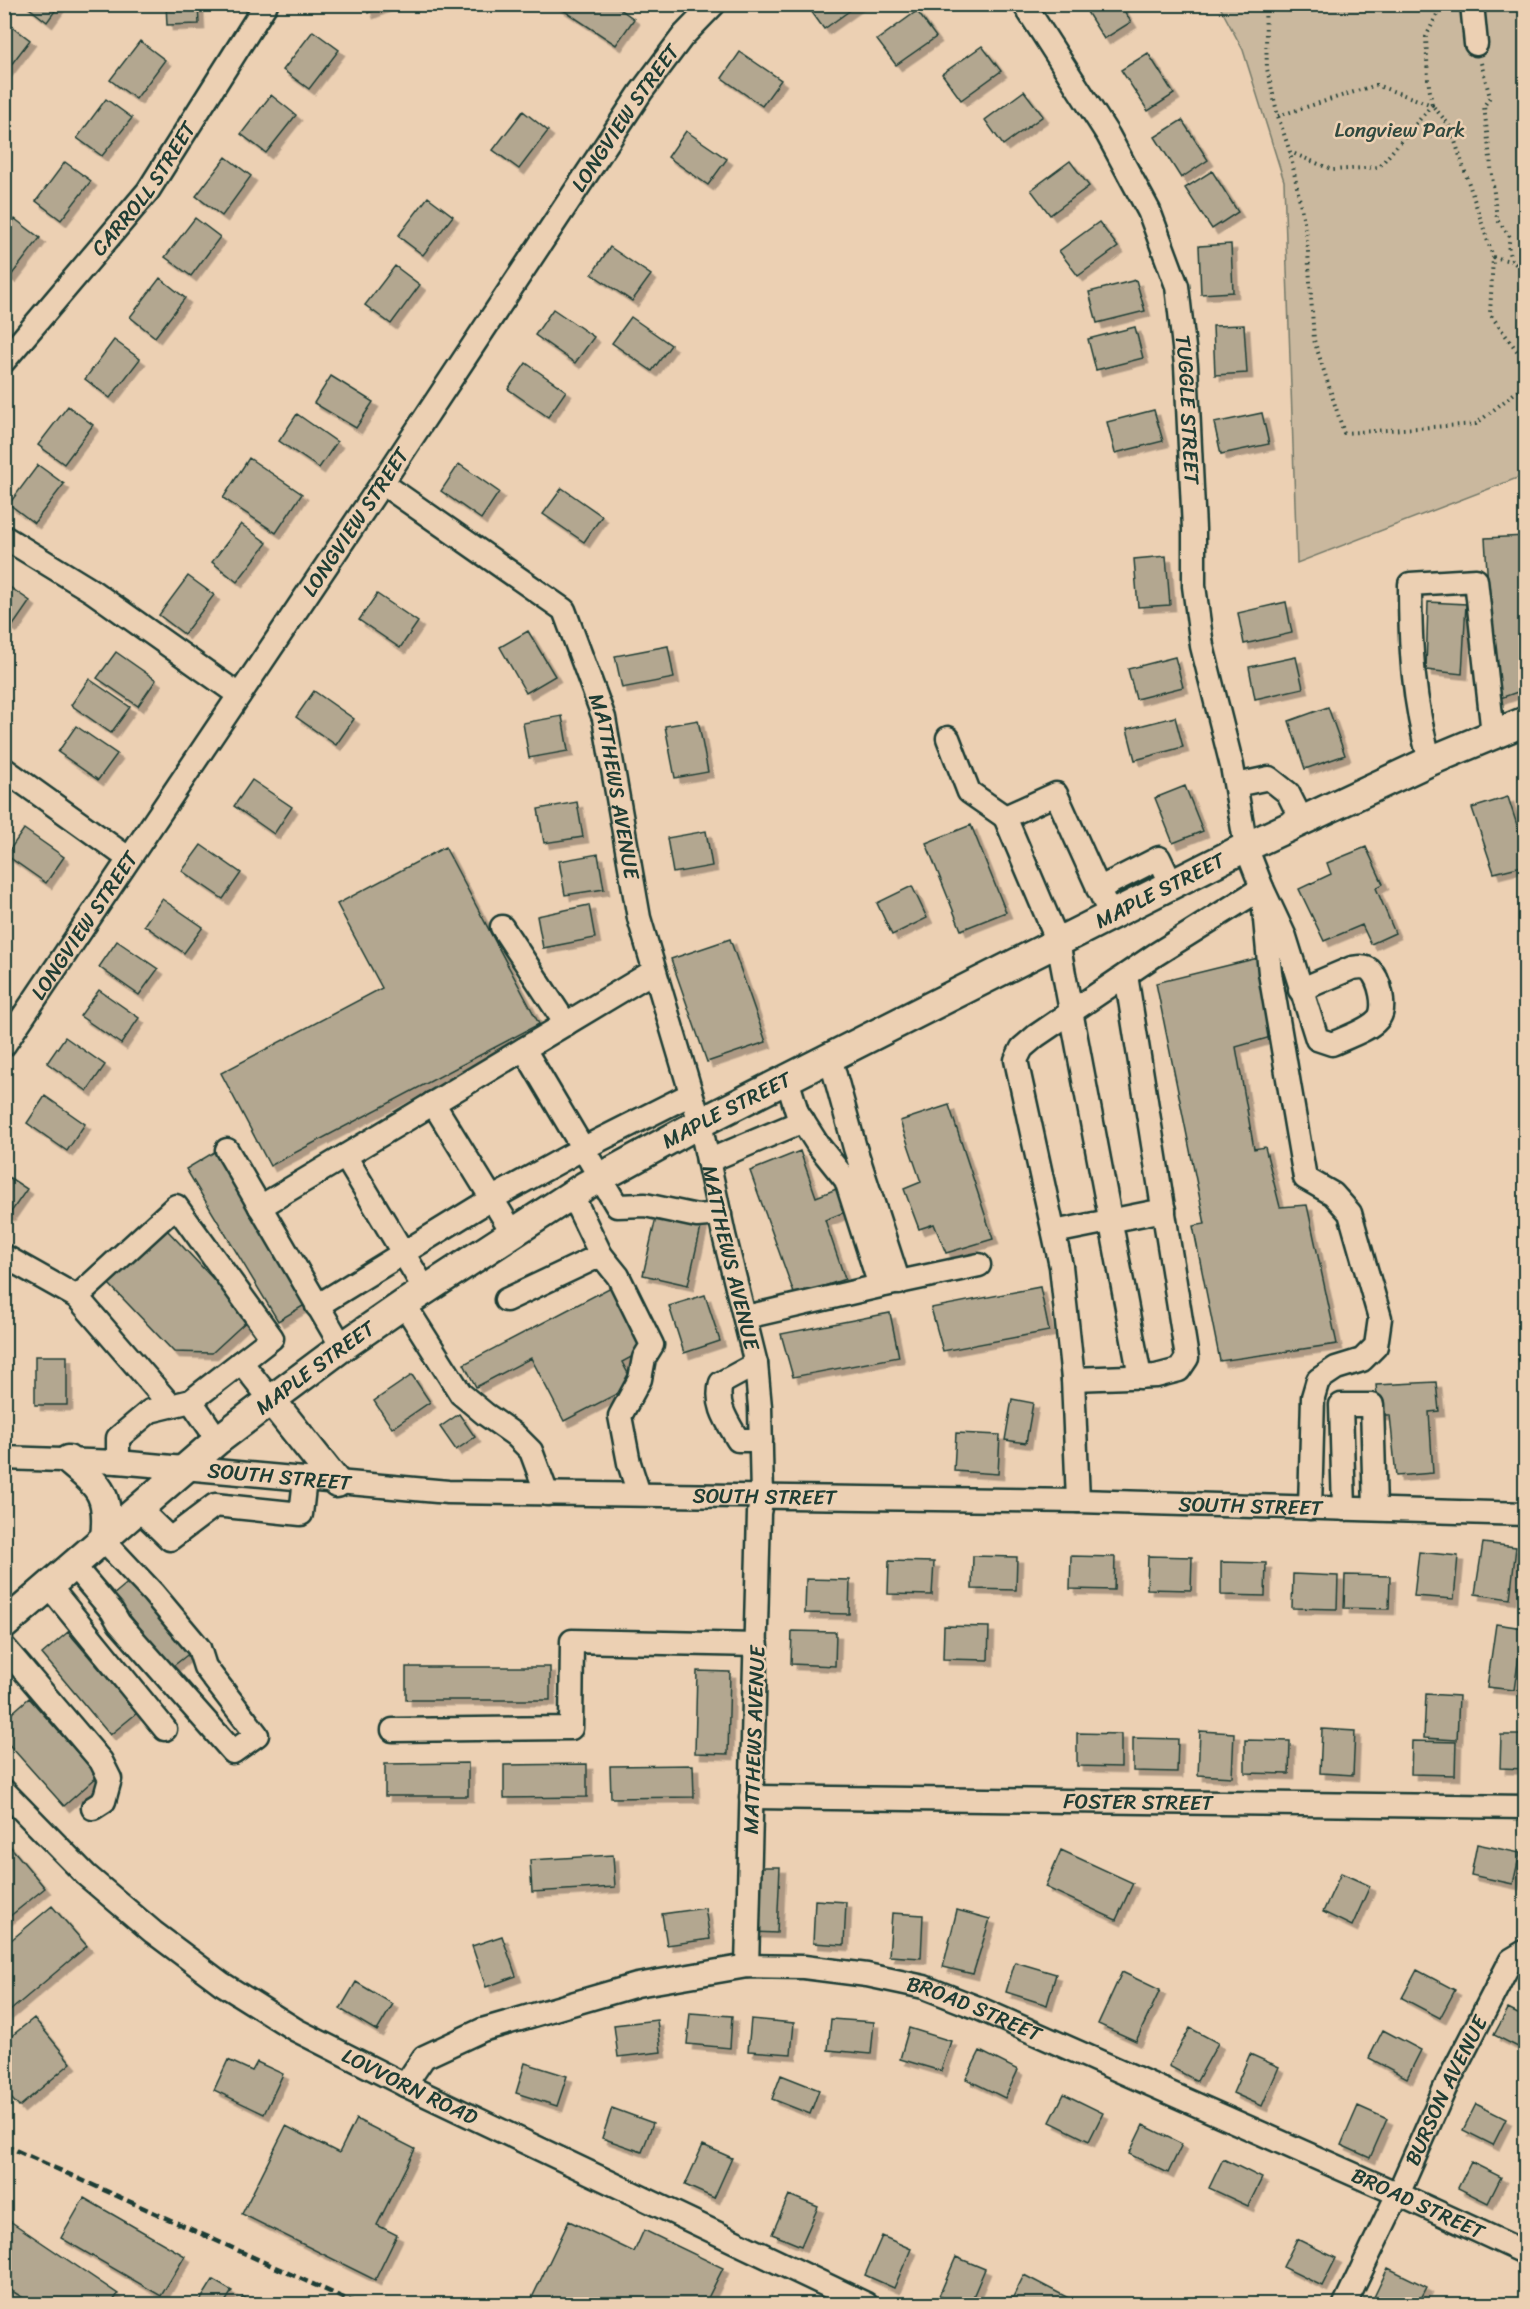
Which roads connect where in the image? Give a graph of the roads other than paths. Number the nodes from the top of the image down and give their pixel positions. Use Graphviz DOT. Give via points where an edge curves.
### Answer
graph roads {
  1 [pos="266,4"];
  2 [pos="714,4"];
  3 [pos="1024,4"];
  4 [pos="1472,4"];
  5 [pos="1476,44"];
  6 [pos="4,361"];
  7 [pos="382,483"];
  8 [pos="4,537"];
  9 [pos="239,695"];
  10 [pos="1526,721"];
  11 [pos="1493,734"];
  12 [pos="948,738"];
  13 [pos="1430,761"];
  14 [pos="4,769"];
  15 [pos="1236,784"];
  16 [pos="1005,817"];
  17 [pos="1302,821"];
  18 [pos="1246,847"];
  19 [pos="128,858"];
  20 [pos="1172,885"];
  21 [pos="1262,888"];
  22 [pos="1098,889"];
  23 [pos="1111,916"];
  24 [pos="502,927"];
  25 [pos="1058,942"];
  26 [pos="654,971"];
  27 [pos="1126,975"];
  28 [pos="1300,990"];
  29 [pos="1072,1012"];
  30 [pos="566,1024"];
  31 [pos="4,1045"];
  32 [pos="524,1049"];
  33 [pos="830,1058"];
  34 [pos="787,1079"];
  35 [pos="691,1094"];
  36 [pos="433,1103"];
  37 [pos="803,1121"];
  38 [pos="700,1123"];
  39 [pos="582,1149"];
  40 [pos="227,1150"];
  41 [pos="345,1156"];
  42 [pos="708,1161"];
  43 [pos="598,1179"];
  44 [pos="572,1195"];
  45 [pos="491,1199"];
  46 [pos="260,1207"];
  47 [pos="1164,1210"];
  48 [pos="720,1214"];
  49 [pos="1111,1220"];
  50 [pos="1054,1232"];
  51 [pos="513,1233"];
  52 [pos="403,1253"];
  53 [pos="601,1255"];
  54 [pos="4,1256"];
  55 [pos="980,1265"];
  56 [pos="890,1284"];
  57 [pos="77,1297"];
  58 [pos="415,1298"];
  59 [pos="506,1300"];
  60 [pos="317,1306"];
  61 [pos="746,1317"];
  62 [pos="342,1347"];
  63 [pos="241,1362"];
  64 [pos="756,1364"];
  65 [pos="1140,1377"];
  66 [pos="1073,1379"];
  67 [pos="271,1400"];
  68 [pos="181,1403"];
  69 [pos="218,1440"];
  70 [pos="761,1440"];
  71 [pos="4,1458"];
  72 [pos="68,1460"];
  73 [pos="118,1462"];
  74 [pos="186,1468"];
  75 [pos="305,1479"];
  76 [pos="338,1483"];
  77 [pos="547,1494"];
  78 [pos="639,1494"];
  79 [pos="762,1497"];
  80 [pos="1078,1501"];
  81 [pos="1310,1508"];
  82 [pos="139,1509"];
  83 [pos="1344,1509"];
  84 [pos="1375,1509"];
  85 [pos="1526,1514"];
  86 [pos="104,1539"];
  87 [pos="73,1566"];
  88 [pos="49,1586"];
  89 [pos="4,1625"];
  90 [pos="757,1645"];
  91 [pos="4,1647"];
  92 [pos="165,1729"];
  93 [pos="393,1730"];
  94 [pos="4,1791"];
  95 [pos="751,1797"];
  96 [pos="1526,1807"];
  97 [pos="93,1808"];
  98 [pos="1526,1951"];
  99 [pos="747,1966"];
  100 [pos="405,2085"];
  101 [pos="1398,2193"];
  102 [pos="1526,2253"];
  103 [pos="866,2304"];
  104 [pos="1345,2304"];
  1 -- 6 [label="street, CARROLL STREET" via="148,191"];
  2 -- 7 [label="street, LONGVIEW STREET" via="683,36 640,92"];
  3 -- 15 [label="street, TUGGLE STREET" via="1108,135 1139,192 1177,286 1186,365 1194,586 1202,646"];
  4 -- 5 [label="street"];
  7 -- 9 [label="street, LONGVIEW STREET"];
  7 -- 26 [label="street, MATTHEWS AVENUE" via="564,610 604,718 639,918"];
  8 -- 9 [label="street" via="92,591"];
  9 -- 19 [label="street, LONGVIEW STREET"];
  10 -- 11 [label="main road, MAPLE STREET"];
  11 -- 13 [label="main road, MAPLE STREET"];
  11 -- 13 [label="street" via="1476,580 1410,584 1415,698"];
  12 -- 16 [label="street" via="969,792"];
  13 -- 17 [label="main road, MAPLE STREET"];
  14 -- 19 [label="street"];
  15 -- 17 [label="street" via="1269,778 1288,793"];
  15 -- 18 [label="street, TUGGLE STREET"];
  16 -- 22 [label="street" via="1056,794"];
  16 -- 25 [label="street"];
  17 -- 18 [label="main road, MAPLE STREET"];
  18 -- 20 [label="main road, MAPLE STREET"];
  18 -- 21 [label="street, TUGGLE STREET"];
  19 -- 31 [label="street, LONGVIEW STREET"];
  20 -- 22 [label="street" via="1159,858"];
  20 -- 23 [label="main road, MAPLE STREET"];
  21 -- 27 [label="street"];
  21 -- 28 [label="street" via="1285,937"];
  21 -- 81 [label="street" via="1270,973 1305,1178 1333,1194 1350,1213 1380,1318 1376,1346 1362,1360 1336,1368 1318,1380 1313,1397"];
  22 -- 23 [label="street"];
  23 -- 25 [label="main road, MAPLE STREET"];
  24 -- 30 [label="street"];
  25 -- 29 [label="street"];
  25 -- 33 [label="main road, MAPLE STREET"];
  26 -- 30 [label="street"];
  26 -- 35 [label="street, MATTHEWS AVENUE"];
  27 -- 29 [label="street"];
  27 -- 47 [label="street"];
  29 -- 49 [label="street"];
  29 -- 50 [label="street" via="1022,1047 1016,1060"];
  30 -- 32 [label="street"];
  32 -- 36 [label="street"];
  32 -- 39 [label="street"];
  33 -- 34 [label="main road, MAPLE STREET"];
  33 -- 56 [label="street"];
  34 -- 37 [label="street"];
  34 -- 38 [label="main road, MAPLE STREET"];
  35 -- 38 [label="street, MATTHEWS AVENUE"];
  35 -- 39 [label="street"];
  36 -- 41 [label="street"];
  36 -- 45 [label="street"];
  37 -- 42 [label="street"];
  37 -- 56 [label="street" via="846,1180"];
  38 -- 42 [label="street, MATTHEWS AVENUE"];
  38 -- 43 [label="main road, MAPLE STREET"];
  39 -- 43 [label="street"];
  39 -- 45 [label="street"];
  40 -- 46 [label="street"];
  41 -- 46 [label="street"];
  41 -- 52 [label="street"];
  42 -- 48 [label="street, MATTHEWS AVENUE"];
  43 -- 44 [label="main road, MAPLE STREET"];
  43 -- 48 [label="street" via="617,1206 645,1205 697,1216"];
  44 -- 51 [label="main road, MAPLE STREET"];
  44 -- 53 [label="street"];
  45 -- 51 [label="street"];
  45 -- 52 [label="street"];
  46 -- 60 [label="street"];
  47 -- 49 [label="street"];
  47 -- 65 [label="street" via="1187,1358 1179,1370"];
  48 -- 61 [label="street, MATTHEWS AVENUE"];
  49 -- 50 [label="street"];
  49 -- 65 [label="street"];
  50 -- 66 [label="street"];
  51 -- 58 [label="main road, MAPLE STREET"];
  52 -- 58 [label="street"];
  52 -- 60 [label="street"];
  53 -- 59 [label="street"];
  53 -- 78 [label="street" via="618,1276 652,1345 644,1358 640,1379 620,1416"];
  54 -- 57 [label="street"];
  55 -- 56 [label="street"];
  56 -- 61 [label="street"];
  57 -- 63 [label="street" via="176,1206 272,1338"];
  57 -- 68 [label="street"];
  58 -- 62 [label="main road, MAPLE STREET"];
  58 -- 77 [label="street" via="461,1394 531,1451"];
  60 -- 62 [label="street"];
  61 -- 64 [label="street, MATTHEWS AVENUE"];
  62 -- 67 [label="main road, MAPLE STREET"];
  63 -- 67 [label="street"];
  63 -- 68 [label="street"];
  64 -- 70 [label="street, MATTHEWS AVENUE"];
  64 -- 70 [label="street" via="721,1383 718,1395 738,1440"];
  65 -- 66 [label="street"];
  66 -- 80 [label="street"];
  67 -- 69 [label="main road, MAPLE STREET"];
  67 -- 76 [label="main road"];
  68 -- 69 [label="street"];
  68 -- 73 [label="street" via="150,1411 118,1438"];
  69 -- 74 [label="main road, MAPLE STREET"];
  70 -- 79 [label="street, MATTHEWS AVENUE"];
  71 -- 72 [label="street, SOUTH STREET"];
  72 -- 73 [label="street, SOUTH STREET"];
  72 -- 86 [label="main road" via="102,1493 107,1521"];
  73 -- 74 [label="street, SOUTH STREET"];
  74 -- 75 [label="street, SOUTH STREET"];
  74 -- 82 [label="main road, MAPLE STREET"];
  75 -- 76 [label="street, SOUTH STREET"];
  75 -- 82 [label="street" via="301,1514 215,1505 170,1539"];
  76 -- 77 [label="street, SOUTH STREET" via="448,1492"];
  77 -- 78 [label="street, SOUTH STREET"];
  78 -- 79 [label="street, SOUTH STREET"];
  79 -- 80 [label="street, SOUTH STREET"];
  79 -- 90 [label="street, MATTHEWS AVENUE"];
  80 -- 81 [label="street, SOUTH STREET"];
  81 -- 83 [label="street, SOUTH STREET"];
  82 -- 86 [label="main road, MAPLE STREET"];
  83 -- 84 [label="street, SOUTH STREET"];
  83 -- 84 [label="street" via="1341,1405 1372,1405"];
  84 -- 85 [label="street, SOUTH STREET"];
  86 -- 87 [label="main road, MAPLE STREET"];
  86 -- 87 [label="street" via="199,1648 205,1667 257,1735 233,1752"];
  87 -- 88 [label="main road, MAPLE STREET"];
  88 -- 89 [label="main road, MAPLE STREET"];
  88 -- 92 [label="street"];
  90 -- 93 [label="street" via="572,1641 571,1728"];
  90 -- 95 [label="street, MATTHEWS AVENUE"];
  91 -- 97 [label="street" via="101,1761 110,1779 104,1801"];
  94 -- 100 [label="street, LOVVORN ROAD" via="86,1875 221,1983 296,2030"];
  95 -- 96 [label="street, FOSTER STREET"];
  95 -- 99 [label="street, MATTHEWS AVENUE"];
  98 -- 101 [label="street, BURSON AVENUE" via="1511,1960 1445,2088"];
  99 -- 100 [label="street, BROAD STREET" via="637,1985 482,2030 424,2057"];
  99 -- 101 [label="street, BROAD STREET" via="804,1967 924,1987"];
  100 -- 103 [label="street, LOVVORN ROAD"];
  101 -- 102 [label="street, BROAD STREET"];
  101 -- 104 [label="street, BURSON AVENUE"];
}
